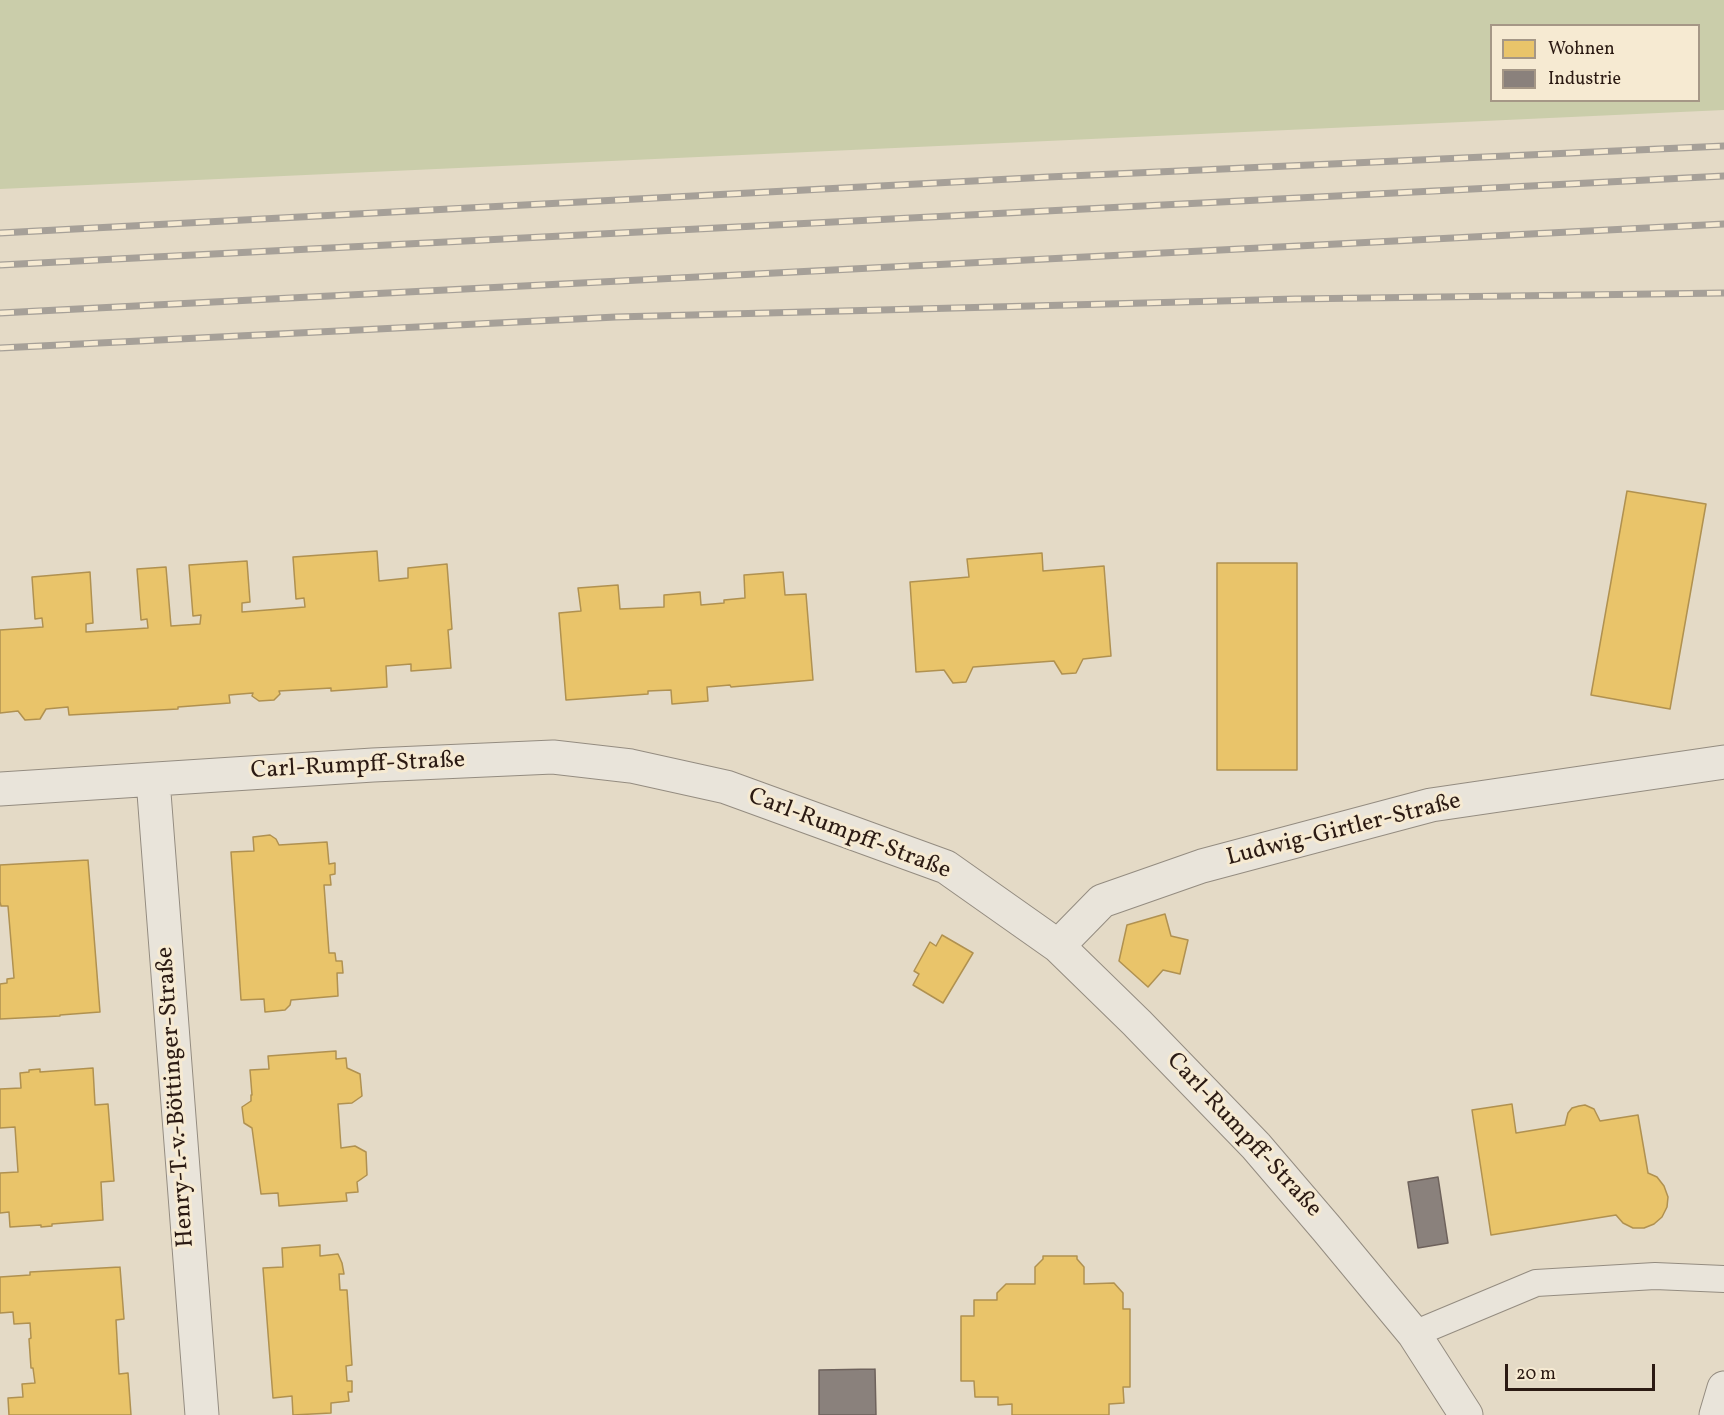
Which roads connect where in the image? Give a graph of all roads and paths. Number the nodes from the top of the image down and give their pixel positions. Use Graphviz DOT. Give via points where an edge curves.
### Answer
graph roads {
  1 [pos="1724,762"];
  2 [pos="153,780"];
  3 [pos="0,789"];
  4 [pos="1058,946"];
  5 [pos="1724,1279"];
  6 [pos="1414,1334"];
  7 [pos="1724,1388"];
  8 [pos="202,1415"];
  9 [pos="1466,1415"];
  10 [pos="1716,1415"];
  1 -- 4 [label="street, Ludwig-Girtler-Straße" via="1431,805 1213,863 1102,901"];
  2 -- 3 [label="street, Carl-Rumpff-Straße"];
  2 -- 4 [label="street, Carl-Rumpff-Straße" via="553,757 631,766 726,788 946,867"];
  2 -- 8 [label="street, Henry-T.-v.-Böttinger-Straße"];
  4 -- 6 [label="street, Carl-Rumpff-Straße" via="1256,1146"];
  5 -- 6 [label="lane" via="1656,1276 1536,1283"];
  6 -- 9 [label="street, Carl-Rumpff-Straße"];
  7 -- 10 [label="street"];
}
